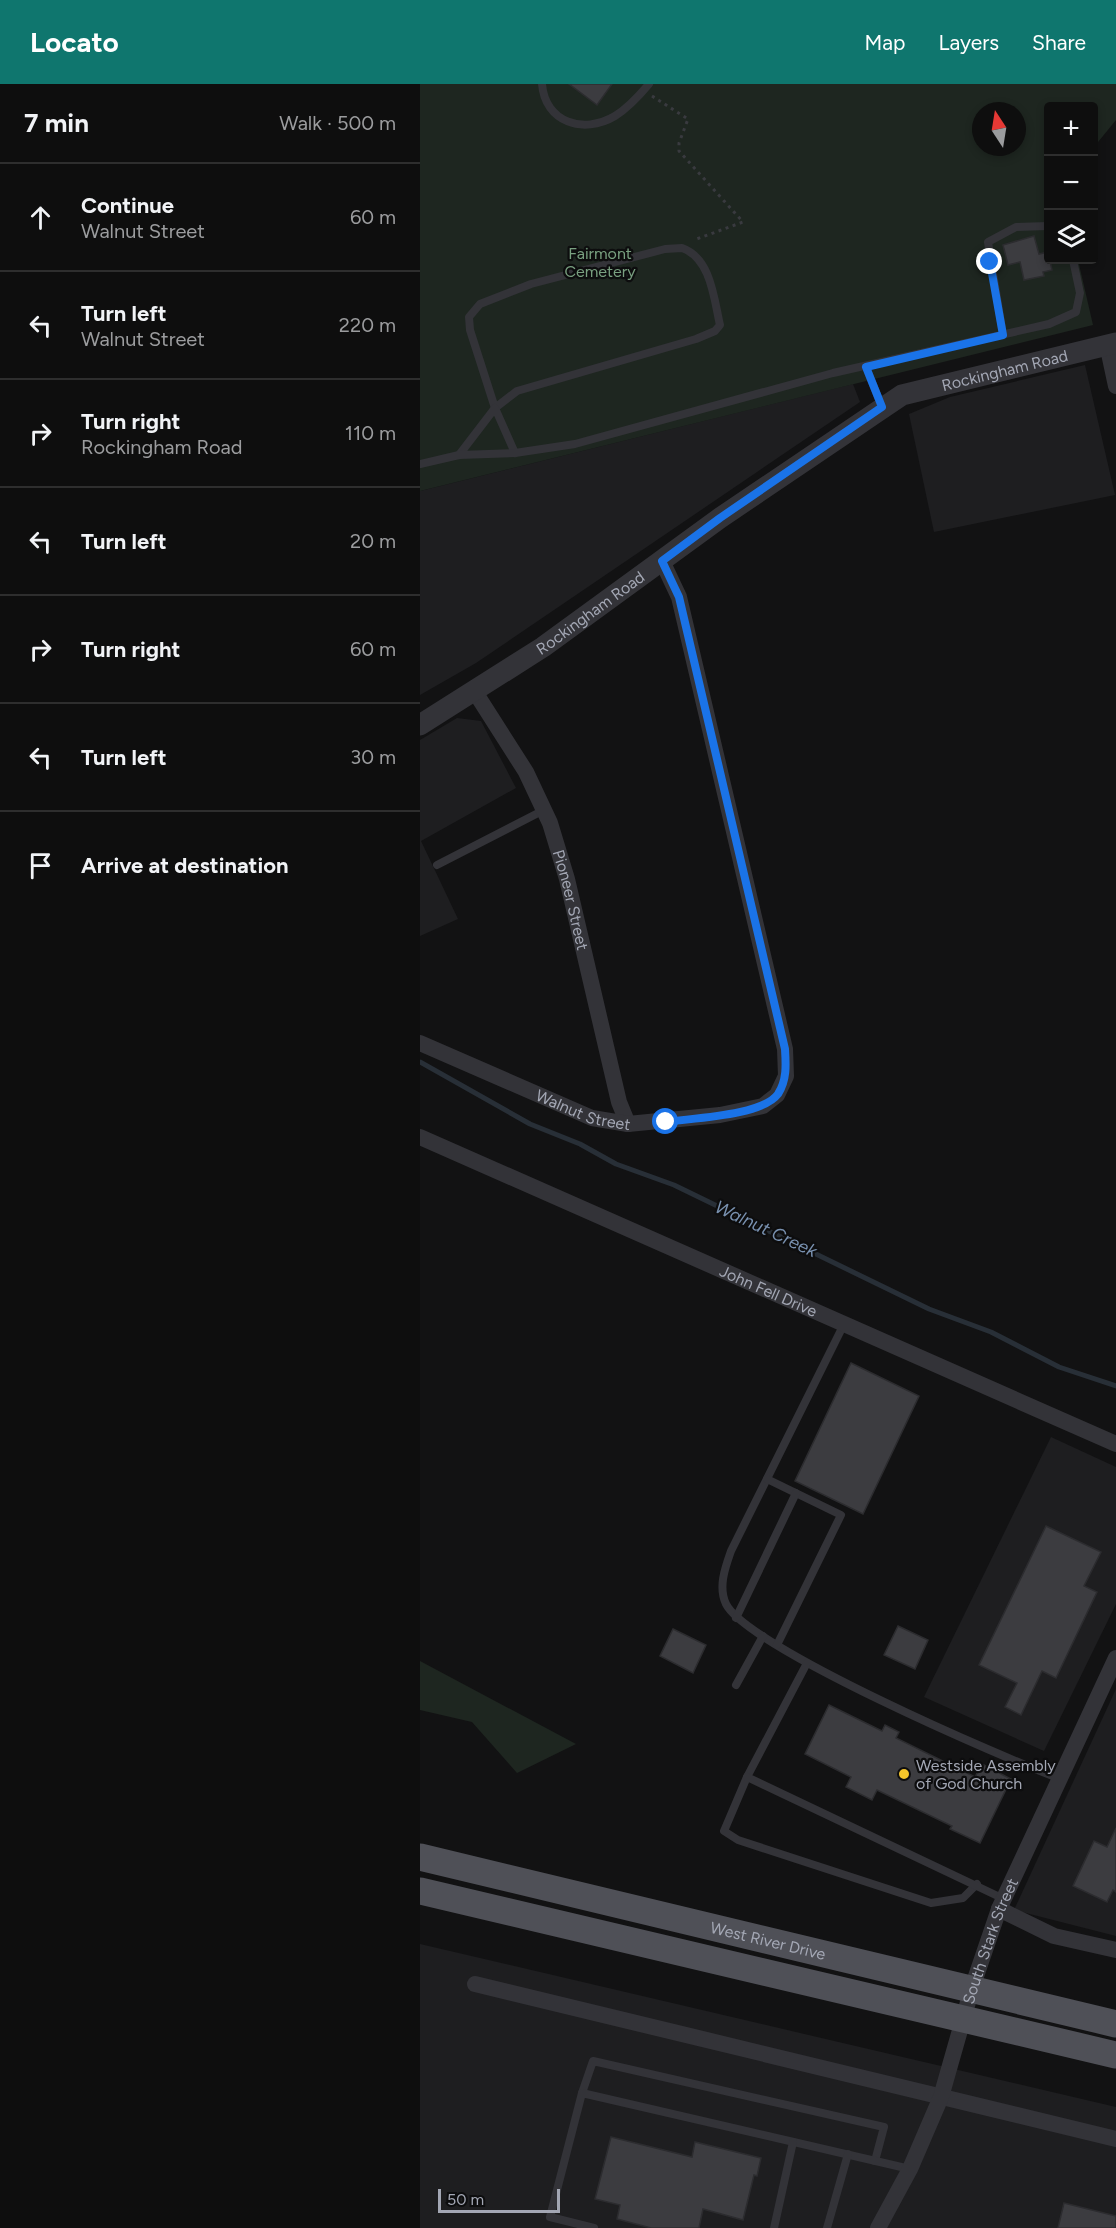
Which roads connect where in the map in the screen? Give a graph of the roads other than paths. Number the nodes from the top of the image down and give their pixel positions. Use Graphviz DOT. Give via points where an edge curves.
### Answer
graph roads {
  1 [pos="542,84"];
  2 [pos="646,87"];
  3 [pos="1044,226"];
  4 [pos="1074,264"];
  5 [pos="1003,335"];
  6 [pos="1111,344"];
  7 [pos="866,367"];
  8 [pos="1116,386"];
  9 [pos="882,407"];
  10 [pos="495,408"];
  11 [pos="515,453"];
  12 [pos="459,455"];
  13 [pos="420,464"];
  14 [pos="662,561"];
  15 [pos="475,692"];
  16 [pos="420,725"];
  17 [pos="544,810"];
  18 [pos="437,865"];
  19 [pos="420,1043"];
  20 [pos="628,1124"];
  21 [pos="420,1137"];
  22 [pos="844,1324"];
  23 [pos="1116,1444"];
  24 [pos="767,1479"];
  25 [pos="796,1493"];
  26 [pos="736,1618"];
  27 [pos="763,1636"];
  28 [pos="777,1645"];
  29 [pos="1116,1658"];
  30 [pos="807,1662"];
  31 [pos="736,1685"];
  32 [pos="747,1777"];
  33 [pos="1061,1779"];
  34 [pos="420,1857"];
  35 [pos="977,1884"];
  36 [pos="420,1891"];
  37 [pos="1001,1904"];
  38 [pos="1116,1950"];
  39 [pos="475,1984"];
  40 [pos="972,1988"];
  41 [pos="964,2018"];
  42 [pos="1116,2024"];
  43 [pos="1116,2055"];
  44 [pos="582,2093"];
  45 [pos="941,2097"];
  46 [pos="1116,2139"];
  47 [pos="793,2142"];
  48 [pos="848,2154"];
  49 [pos="875,2161"];
  50 [pos="910,2169"];
  51 [pos="550,2217"];
  52 [pos="552,2228"];
  53 [pos="594,2228"];
  54 [pos="774,2228"];
  55 [pos="827,2228"];
  56 [pos="878,2228"];
  1 -- 2 [label="lane" via="543,98 557,118 575,124 614,117"];
  3 -- 5 [label="lane" via="1017,227 988,242"];
  4 -- 5 [label="lane" via="1080,293 1077,312 1050,324"];
  5 -- 7 [label="lane"];
  6 -- 8 [label="street"];
  6 -- 9 [label="street, Rockingham Road" via="902,395"];
  7 -- 9 [label="lane"];
  7 -- 11 [label="lane" via="575,444"];
  9 -- 14 [label="street, Rockingham Road"];
  10 -- 10 [label="lane" via="470,330 469,317 480,304 531,284 665,249 682,248 702,261 720,325 715,331 517,391"];
  10 -- 11 [label="lane"];
  10 -- 12 [label="lane"];
  11 -- 12 [label="lane"];
  12 -- 13 [label="lane"];
  14 -- 15 [label="street, Rockingham Road"];
  14 -- 20 [label="street, Walnut Street" via="682,609 785,1049 786,1076 777,1095 763,1106 720,1115"];
  15 -- 16 [label="street, Rockingham Road"];
  15 -- 17 [label="street, Pioneer Street" via="526,772"];
  17 -- 18 [label="lane"];
  17 -- 20 [label="street, Pioneer Street" via="567,879 619,1102"];
  19 -- 20 [label="street, Walnut Street" via="592,1118"];
  21 -- 22 [label="street, John Fell Drive"];
  22 -- 23 [label="street, John Fell Drive"];
  22 -- 24 [label="lane"];
  24 -- 25 [label="lane"];
  24 -- 26 [label="lane" via="723,1571 724,1597"];
  25 -- 26 [label="lane"];
  25 -- 28 [label="lane" via="841,1515"];
  26 -- 27 [label="lane"];
  27 -- 28 [label="lane"];
  27 -- 31 [label="lane"];
  28 -- 30 [label="lane"];
  29 -- 33 [label="street, South Stark Street"];
  30 -- 32 [label="lane"];
  30 -- 33 [label="lane" via="1014,1762"];
  32 -- 35 [label="lane"];
  32 -- 35 [label="lane" via="724,1831 738,1840 931,1903 963,1899"];
  33 -- 37 [label="street, South Stark Street"];
  34 -- 40 [label="main road, West River Drive"];
  35 -- 37 [label="lane"];
  36 -- 41 [label="main road, West River Drive"];
  37 -- 38 [label="street" via="1054,1936"];
  37 -- 40 [label="street, South Stark Street"];
  39 -- 45 [label="street"];
  40 -- 41 [label="street, South Stark Street"];
  40 -- 42 [label="main road, West River Drive"];
  41 -- 43 [label="main road, West River Drive"];
  41 -- 45 [label="street, South Stark Street"];
  44 -- 47 [label="lane"];
  44 -- 49 [label="lane" via="593,2061 884,2127"];
  44 -- 51 [label="lane"];
  45 -- 46 [label="street"];
  45 -- 50 [label="street, South Stark Street"];
  47 -- 48 [label="lane"];
  47 -- 54 [label="lane"];
  48 -- 49 [label="lane"];
  48 -- 55 [label="lane"];
  49 -- 50 [label="lane"];
  50 -- 56 [label="street, South Stark Street"];
  51 -- 52 [label="lane"];
  51 -- 53 [label="lane"];
}
